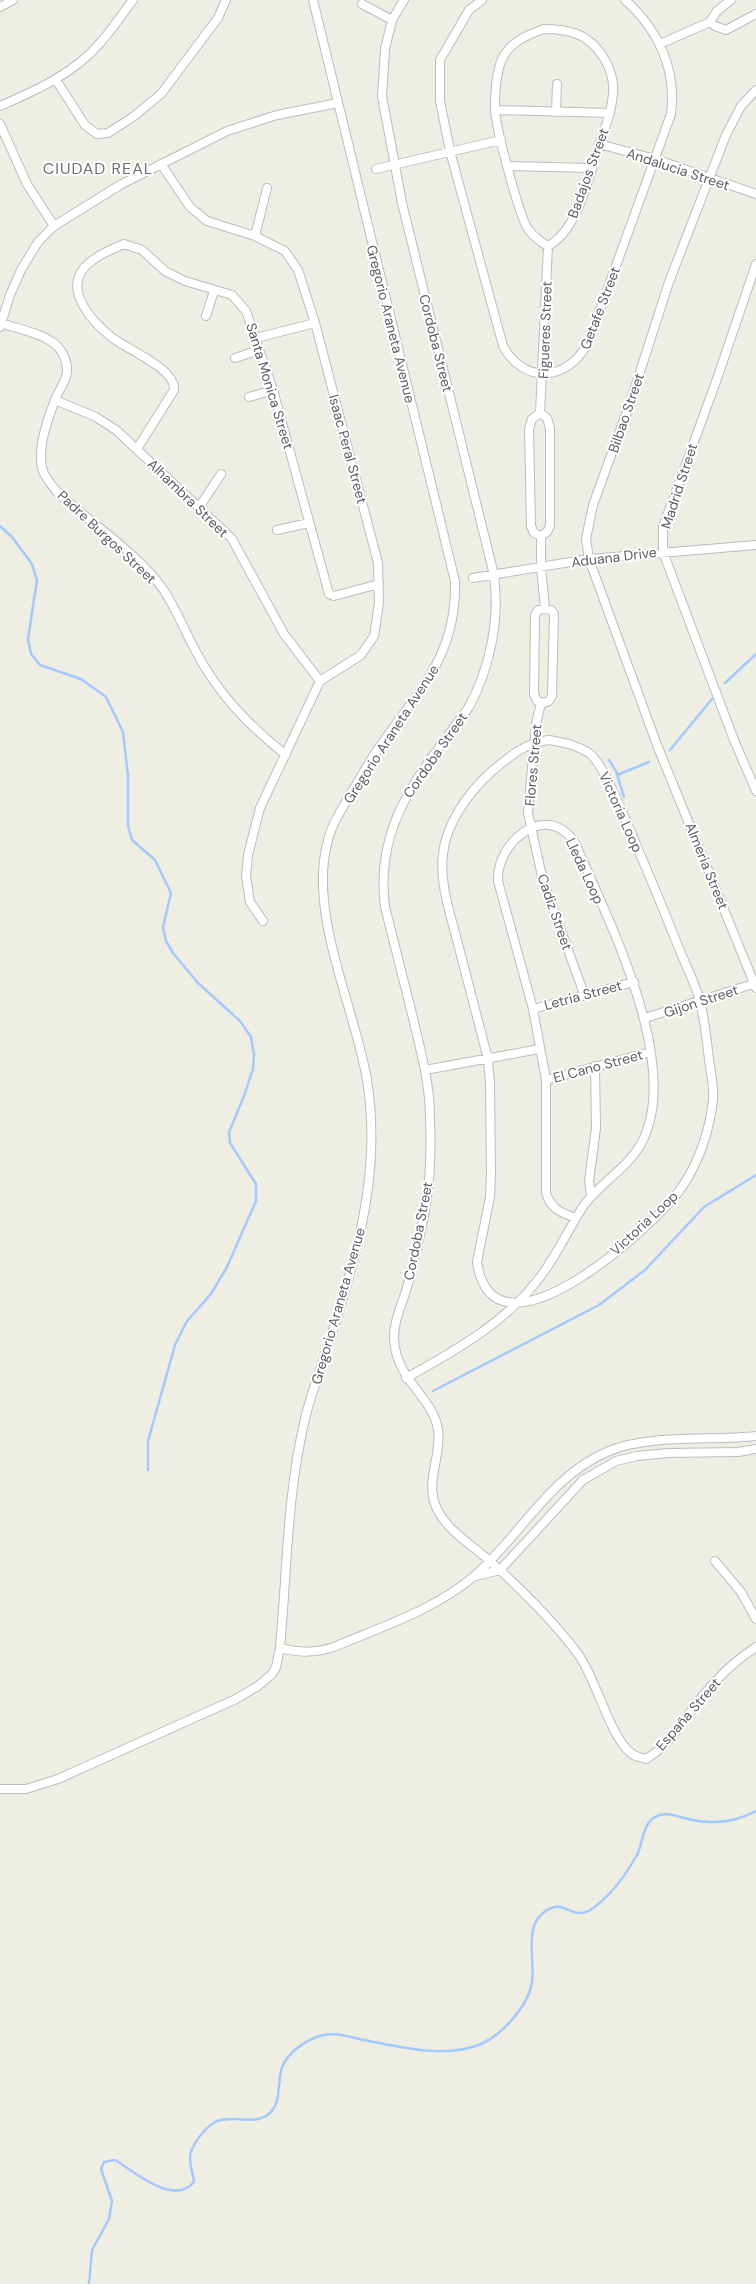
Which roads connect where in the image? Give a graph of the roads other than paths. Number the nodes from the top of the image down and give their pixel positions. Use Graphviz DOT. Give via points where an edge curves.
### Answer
graph roads {
  1 [pos="13,0"];
  2 [pos="133,0"];
  3 [pos="226,0"];
  4 [pos="313,0"];
  5 [pos="404,0"];
  6 [pos="482,0"];
  7 [pos="625,0"];
  8 [pos="731,0"];
  9 [pos="362,4"];
  10 [pos="0,7"];
  11 [pos="756,14"];
  12 [pos="392,20"];
  13 [pos="710,22"];
  14 [pos="660,44"];
  15 [pos="56,80"];
  16 [pos="557,84"];
  17 [pos="756,90"];
  18 [pos="338,103"];
  19 [pos="0,106"];
  20 [pos="495,110"];
  21 [pos="556,112"];
  22 [pos="610,113"];
  23 [pos="0,124"];
  24 [pos="501,140"];
  25 [pos="599,144"];
  26 [pos="450,151"];
  27 [pos="655,159"];
  28 [pos="162,164"];
  29 [pos="394,164"];
  30 [pos="508,166"];
  31 [pos="592,168"];
  32 [pos="376,169"];
  33 [pos="710,180"];
  34 [pos="267,188"];
  35 [pos="756,194"];
  36 [pos="54,226"];
  37 [pos="255,236"];
  38 [pos="548,246"];
  39 [pos="756,264"];
  40 [pos="214,292"];
  41 [pos="206,316"];
  42 [pos="315,323"];
  43 [pos="1,325"];
  44 [pos="256,338"];
  45 [pos="260,350"];
  46 [pos="235,358"];
  47 [pos="544,374"];
  48 [pos="273,390"];
  49 [pos="248,397"];
  50 [pos="55,400"];
  51 [pos="540,413"];
  52 [pos="137,449"];
  53 [pos="221,474"];
  54 [pos="200,506"];
  55 [pos="309,523"];
  56 [pos="277,530"];
  57 [pos="540,536"];
  58 [pos="756,545"];
  59 [pos="663,552"];
  60 [pos="589,559"];
  61 [pos="541,567"];
  62 [pos="494,575"];
  63 [pos="473,578"];
  64 [pos="379,584"];
  65 [pos="545,609"];
  66 [pos="320,681"];
  67 [pos="541,703"];
  68 [pos="535,741"];
  69 [pos="657,745"];
  70 [pos="286,755"];
  71 [pos="756,791"];
  72 [pos="532,827"];
  73 [pos="263,921"];
  74 [pos="634,982"];
  75 [pos="756,983"];
  76 [pos="756,988"];
  77 [pos="584,994"];
  78 [pos="700,1002"];
  79 [pos="533,1009"];
  80 [pos="645,1018"];
  81 [pos="539,1049"];
  82 [pos="650,1052"];
  83 [pos="488,1059"];
  84 [pos="595,1066"];
  85 [pos="425,1070"];
  86 [pos="546,1080"];
  87 [pos="591,1195"];
  88 [pos="576,1218"];
  89 [pos="516,1303"];
  90 [pos="406,1378"];
  91 [pos="756,1436"];
  92 [pos="756,1449"];
  93 [pos="490,1561"];
  94 [pos="715,1561"];
  95 [pos="500,1570"];
  96 [pos="475,1576"];
  97 [pos="756,1619"];
  98 [pos="756,1647"];
  99 [pos="280,1648"];
  100 [pos="0,1789"];
  1 -- 10 [label="street"];
  2 -- 15 [label="street" via="99,45"];
  3 -- 15 [label="street" via="218,18 161,94 133,118 108,133 97,134 85,125"];
  4 -- 18 [label="street, Gregorio Araneta Avenue"];
  5 -- 12 [label="street, Cordoba Street"];
  6 -- 26 [label="street" via="468,10 440,60 440,101"];
  7 -- 14 [label="street, Getafe Street" via="638,11"];
  8 -- 13 [label="street" via="717,10"];
  9 -- 12 [label="street"];
  11 -- 13 [label="street" via="726,30"];
  12 -- 29 [label="street, Cordoba Street" via="385,49 382,96"];
  13 -- 14 [label="street"];
  14 -- 27 [label="street, Getafe Street" via="672,77 673,98 671,114"];
  15 -- 19 [label="street"];
  16 -- 21 [label="street"];
  17 -- 33 [label="street, Bilbao Street" via="741,106 726,135"];
  18 -- 28 [label="street" via="254,121"];
  18 -- 99 [label="street, Gregorio Araneta Avenue" via="455,581 456,602 435,670 373,756 335,821 327,844 322,882 325,913 367,1078 370,1155 358,1242 297,1455"];
  20 -- 21 [label="street"];
  20 -- 22 [label="street, Badajos Street" via="502,59 515,43 544,29 561,29 579,34 593,44 606,61 614,90"];
  20 -- 24 [label="street, Badajos Street"];
  21 -- 22 [label="street"];
  22 -- 25 [label="street, Badajos Street"];
  23 -- 36 [label="street" via="27,184"];
  24 -- 26 [label="street"];
  24 -- 30 [label="street, Badajos Street"];
  25 -- 27 [label="street, Andalucia Street"];
  25 -- 31 [label="street, Badajos Street"];
  26 -- 29 [label="street"];
  26 -- 47 [label="street" via="503,346 517,365 530,372"];
  27 -- 33 [label="street, Andalucia Street"];
  27 -- 47 [label="street, Getafe Street" via="582,354 563,370"];
  28 -- 36 [label="street" via="120,185"];
  28 -- 37 [label="street, Isaac Peral Street" via="190,207 206,221"];
  29 -- 32 [label="street"];
  29 -- 62 [label="street, Cordoba Street"];
  30 -- 31 [label="street"];
  30 -- 38 [label="street, Badajos Street" via="528,228"];
  31 -- 38 [label="street, Badajos Street" via="567,230"];
  33 -- 35 [label="street, Andalucia Street"];
  33 -- 60 [label="street, Bilbao Street" via="669,282 593,505 586,539"];
  34 -- 37 [label="street"];
  36 -- 43 [label="street" via="38,242 21,270"];
  37 -- 42 [label="street, Isaac Peral Street" via="285,251 298,270"];
  38 -- 47 [label="street, Figueres Street"];
  39 -- 59 [label="street, Madrid Street" via="663,527"];
  40 -- 41 [label="street"];
  40 -- 44 [label="street, Santa Monica Street" via="232,296 238,302 246,312"];
  40 -- 52 [label="street, Santa Monica Street" via="165,271 142,250 124,244 104,252 86,265 78,278 77,290 82,304 96,321 110,336 161,368 175,385"];
  42 -- 44 [label="street"];
  42 -- 64 [label="street, Isaac Peral Street" via="378,563"];
  43 -- 50 [label="street, Padre Burgos Street" via="45,338 54,342 61,351 67,369"];
  44 -- 45 [label="street, Santa Monica Street"];
  45 -- 46 [label="street"];
  45 -- 48 [label="street, Santa Monica Street"];
  47 -- 51 [label="street, Figueres Street"];
  48 -- 49 [label="street"];
  48 -- 55 [label="street, Santa Monica Street"];
  50 -- 52 [label="street, Alhambra Street" via="96,417"];
  50 -- 70 [label="street, Padre Burgos Street" via="42,448 42,469 50,483 153,577 176,610 202,663 229,702"];
  51 -- 57 [label="street, Figueres Street" via="547,418 550,428 550,526"];
  51 -- 57 [label="street, Figueres Street" via="532,419 529,429 531,526"];
  52 -- 54 [label="street, Alhambra Street"];
  53 -- 54 [label="street"];
  54 -- 66 [label="street, Alhambra Street" via="232,539 284,634"];
  55 -- 56 [label="street"];
  55 -- 64 [label="street, Santa Monica Street" via="329,594 334,596"];
  57 -- 61 [label="street, Figueres Street"];
  58 -- 59 [label="street, Aduana Drive"];
  59 -- 60 [label="street, Aduana Drive"];
  59 -- 71 [label="street, Madrid Street"];
  60 -- 61 [label="street, Aduana Drive"];
  60 -- 69 [label="street, Bilbao Street"];
  61 -- 62 [label="street, Aduana Drive"];
  61 -- 65 [label="street, Flores Street"];
  62 -- 63 [label="street, Aduana Drive"];
  62 -- 85 [label="street, Cordoba Street" via="496,622 478,691 403,802 388,838 383,887 385,907"];
  64 -- 66 [label="street, Isaac Peral Street" via="374,636 361,655"];
  65 -- 67 [label="street, Flores Street" via="538,610 535,615 534,694 536,701"];
  65 -- 67 [label="street, Flores Street" via="554,614 552,696 549,701"];
  66 -- 70 [label="street"];
  67 -- 68 [label="street, Flores Street"];
  68 -- 72 [label="street, Flores Street" via="528,813"];
  68 -- 78 [label="street, Victoria Loop" via="564,742 590,754 599,764"];
  68 -- 83 [label="street" via="503,762 468,798 448,830 442,855 449,911"];
  69 -- 75 [label="street, Almeria Street"];
  70 -- 73 [label="street" via="260,808 248,855 246,876 250,902"];
  72 -- 74 [label="street, Lleda Loop" via="543,823 554,825 571,837"];
  72 -- 77 [label="street, Cadiz Street" via="543,881"];
  72 -- 79 [label="street" via="505,854 498,874"];
  74 -- 77 [label="street, Letria Street"];
  74 -- 80 [label="street, Lleda Loop"];
  75 -- 76 [label="street, Almeria Street"];
  75 -- 78 [label="street, Gijon Street"];
  77 -- 79 [label="street, Letria Street"];
  78 -- 80 [label="street, Gijon Street"];
  78 -- 89 [label="street, Victoria Loop" via="713,1098 703,1144 681,1187 667,1205 580,1279 555,1293"];
  79 -- 81 [label="street"];
  80 -- 82 [label="street, Lleda Loop"];
  81 -- 83 [label="street"];
  81 -- 86 [label="street"];
  82 -- 84 [label="street, El Cano Street"];
  82 -- 87 [label="street, Lleda Loop" via="653,1080 651,1117 640,1145 621,1169"];
  83 -- 85 [label="street"];
  83 -- 89 [label="street" via="490,1197 477,1262 485,1290 503,1302"];
  84 -- 86 [label="street, El Cano Street"];
  84 -- 87 [label="street" via="596,1128 589,1181"];
  85 -- 90 [label="street, Cordoba Street" via="430,1117 429,1179 394,1340"];
  86 -- 88 [label="street" via="546,1193 549,1204"];
  87 -- 88 [label="street, Lleda Loop"];
  88 -- 89 [label="street, Lleda Loop" via="542,1274"];
  89 -- 90 [label="street, Lleda Loop" via="447,1355"];
  90 -- 93 [label="street, Cordoba Street" via="428,1405 438,1428 431,1482 436,1507 450,1528"];
  91 -- 93 [label="street" via="627,1445 602,1454 563,1481"];
  92 -- 95 [label="street" via="668,1453 616,1462 583,1480"];
  93 -- 95 [label="street, Cordoba Street"];
  93 -- 96 [label="street"];
  94 -- 97 [label="street" via="741,1592"];
  95 -- 96 [label="street"];
  95 -- 98 [label="street, España Street" via="578,1654 590,1673 617,1737 633,1755 646,1758 660,1750 704,1694 734,1662"];
  96 -- 99 [label="street" via="434,1603 334,1647 299,1653"];
  99 -- 100 [label="street, Gregorio Araneta Avenue" via="276,1667 265,1681 216,1709 58,1779 26,1789"];
}
